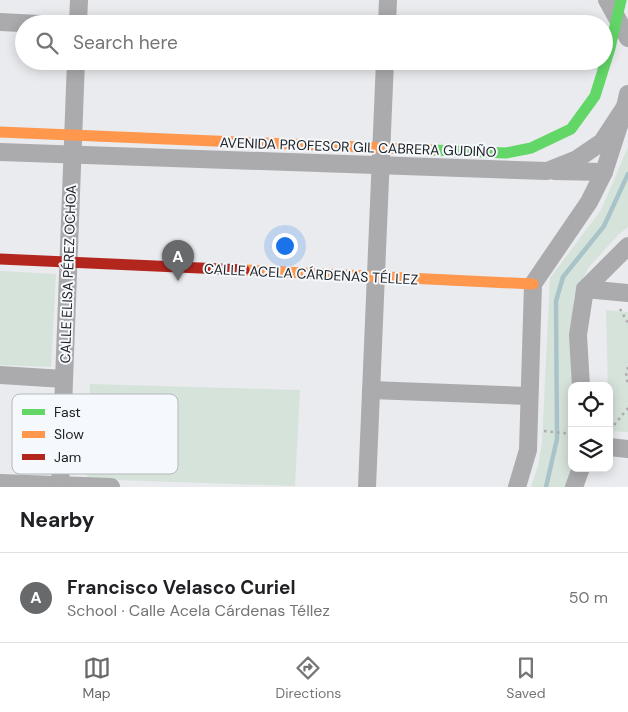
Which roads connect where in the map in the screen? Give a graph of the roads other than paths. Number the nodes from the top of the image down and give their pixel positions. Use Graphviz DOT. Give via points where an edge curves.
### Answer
graph roads {
  1 [pos="79,0"];
  2 [pos="388,0"];
  3 [pos="607,0"];
  4 [pos="621,0"];
  5 [pos="78,15"];
  6 [pos="387,15"];
  7 [pos="616,18"];
  8 [pos="0,22"];
  9 [pos="15,23"];
  10 [pos="613,28"];
  11 [pos="628,38"];
  12 [pos="613,48"];
  13 [pos="628,48"];
  14 [pos="76,70"];
  15 [pos="385,70"];
  16 [pos="602,70"];
  17 [pos="627,101"];
  18 [pos="0,132"];
  19 [pos="74,135"];
  20 [pos="0,152"];
  21 [pos="73,154"];
  22 [pos="381,157"];
  23 [pos="547,171"];
  24 [pos="604,172"];
  25 [pos="628,246"];
  26 [pos="0,259"];
  27 [pos="68,262"];
  28 [pos="376,277"];
  29 [pos="533,284"];
  30 [pos="585,289"];
  31 [pos="623,299"];
  32 [pos="0,375"];
  33 [pos="64,379"];
  34 [pos="581,382"];
  35 [pos="371,390"];
  36 [pos="63,394"];
  37 [pos="528,396"];
  38 [pos="613,447"];
  39 [pos="628,449"];
  40 [pos="580,472"];
  41 [pos="0,483"];
  42 [pos="60,486"];
  43 [pos="111,487"];
  44 [pos="367,487"];
  45 [pos="516,487"];
  46 [pos="574,487"];
  1 -- 5 [label="street"];
  2 -- 6 [label="street"];
  3 -- 7 [label="street"];
  4 -- 7 [label="street, AVENIDA PROFESOR GIL CABRERA GUDIÑO"];
  7 -- 10 [label="street, AVENIDA PROFESOR GIL CABRERA GUDIÑO"];
  7 -- 11 [label="street"];
  8 -- 9 [label="street"];
  12 -- 13 [label="street"];
  14 -- 19 [label="street, CALLE ELISA PÉREZ OCHOA"];
  15 -- 22 [label="street"];
  16 -- 22 [label="street, AVENIDA PROFESOR GIL CABRERA GUDIÑO" via="595,96 571,129 531,148 506,153"];
  17 -- 23 [label="street, AVENIDA PROFESOR GIL CABRERA GUDIÑO" via="602,142 577,159"];
  17 -- 24 [label="street, AVENIDA PROFESOR GIL CABRERA GUDIÑO"];
  18 -- 19 [label="street, AVENIDA PROFESOR GIL CABRERA GUDIÑO"];
  19 -- 21 [label="street, CALLE ELISA PÉREZ OCHOA"];
  19 -- 22 [label="street, AVENIDA PROFESOR GIL CABRERA GUDIÑO"];
  20 -- 21 [label="street, AVENIDA PROFESOR GIL CABRERA GUDIÑO"];
  21 -- 22 [label="street, AVENIDA PROFESOR GIL CABRERA GUDIÑO"];
  21 -- 27 [label="street, CALLE ELISA PÉREZ OCHOA"];
  22 -- 23 [label="street, AVENIDA PROFESOR GIL CABRERA GUDIÑO"];
  22 -- 28 [label="street"];
  23 -- 24 [label="street, AVENIDA PROFESOR GIL CABRERA GUDIÑO"];
  24 -- 29 [label="street" via="589,202"];
  25 -- 30 [label="street"];
  26 -- 27 [label="street, CALLE ACELA CÁRDENAS TÉLLEZ"];
  27 -- 28 [label="street, CALLE ACELA CÁRDENAS TÉLLEZ"];
  27 -- 33 [label="street, CALLE ELISA PÉREZ OCHOA"];
  28 -- 29 [label="street, CALLE ACELA CÁRDENAS TÉLLEZ"];
  28 -- 35 [label="street"];
  29 -- 37 [label="street"];
  30 -- 31 [label="street"];
  30 -- 34 [label="street" via="578,335"];
  32 -- 33 [label="street"];
  33 -- 36 [label="street, CALLE ELISA PÉREZ OCHOA"];
  35 -- 37 [label="street"];
  35 -- 44 [label="street"];
  37 -- 45 [label="street" via="528,450"];
  38 -- 39 [label="street"];
  40 -- 46 [label="street"];
  41 -- 42 [label="street"];
  42 -- 43 [label="street"];
}
